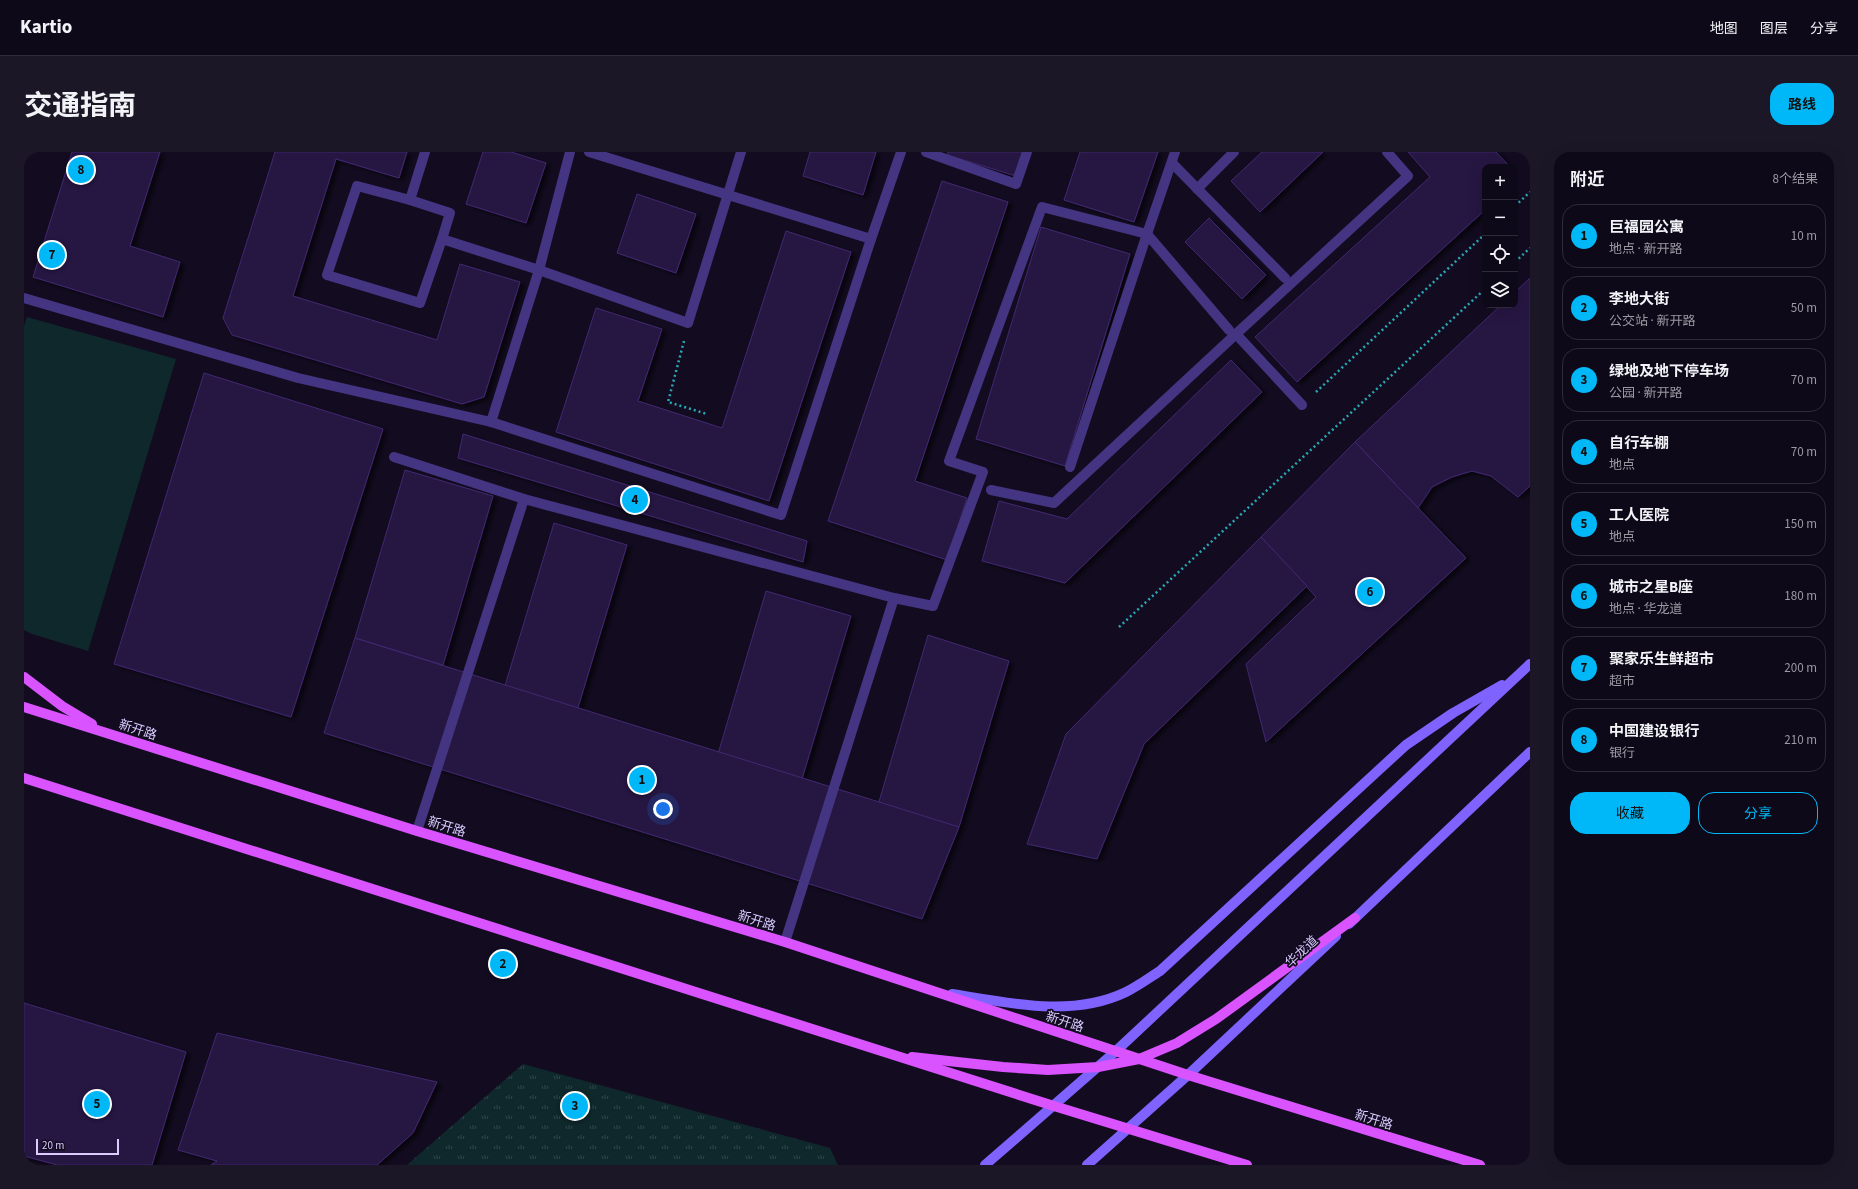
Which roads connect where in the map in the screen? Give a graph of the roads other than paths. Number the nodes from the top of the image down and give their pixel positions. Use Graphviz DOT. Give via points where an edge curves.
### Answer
graph roads {
  1 [pos="425,152"];
  2 [pos="570,152"];
  3 [pos="589,152"];
  4 [pos="741,152"];
  5 [pos="901,152"];
  6 [pos="926,152"];
  7 [pos="1027,152"];
  8 [pos="1175,152"];
  9 [pos="1234,152"];
  10 [pos="1387,152"];
  11 [pos="1172,163"];
  12 [pos="1197,189"];
  13 [pos="727,195"];
  14 [pos="410,200"];
  15 [pos="1147,234"];
  16 [pos="442,239"];
  17 [pos="871,239"];
  18 [pos="539,270"];
  19 [pos="1285,278"];
  20 [pos="24,298"];
  21 [pos="1232,332"];
  22 [pos="1302,405"];
  23 [pos="491,422"];
  24 [pos="394,457"];
  25 [pos="1070,467"];
  26 [pos="991,490"];
  27 [pos="524,499"];
  28 [pos="894,598"];
  29 [pos="1530,664"];
  30 [pos="24,677"];
  31 [pos="1516,678"];
  32 [pos="24,707"];
  33 [pos="106,733"];
  34 [pos="1530,752"];
  35 [pos="24,778"];
  36 [pos="417,831"];
  37 [pos="1355,918"];
  38 [pos="785,942"];
  39 [pos="935,991"];
  40 [pos="1116,1051"];
  41 [pos="894,1056"];
  42 [pos="1139,1059"];
  43 [pos="1098,1067"];
  44 [pos="1188,1076"];
  45 [pos="1054,1106"];
  46 [pos="1128,1129"];
  47 [pos="985,1165"];
  48 [pos="1087,1165"];
  49 [pos="1247,1165"];
  50 [pos="1480,1165"];
  1 -- 14 [label="street"];
  2 -- 18 [label="street"];
  3 -- 13 [label="street"];
  4 -- 13 [label="street"];
  5 -- 17 [label="street"];
  6 -- 7 [label="street" via="1016,184"];
  8 -- 11 [label="street"];
  9 -- 12 [label="street"];
  10 -- 21 [label="street" via="1408,176"];
  11 -- 12 [label="street"];
  11 -- 15 [label="street"];
  12 -- 19 [label="street"];
  13 -- 17 [label="street"];
  13 -- 18 [label="street" via="688,323"];
  14 -- 16 [label="street" via="450,213"];
  14 -- 16 [label="street" via="357,186 327,275 420,302"];
  15 -- 21 [label="street"];
  15 -- 25 [label="street"];
  15 -- 28 [label="street" via="1042,207 949,461 983,472 933,606"];
  16 -- 18 [label="street"];
  17 -- 23 [label="street" via="781,515"];
  18 -- 23 [label="street"];
  20 -- 23 [label="street" via="298,378"];
  21 -- 22 [label="street"];
  21 -- 26 [label="street" via="1054,503"];
  24 -- 27 [label="street"];
  27 -- 28 [label="street"];
  27 -- 36 [label="street"];
  28 -- 38 [label="street"];
  29 -- 31 [label="main road"];
  30 -- 33 [label="main road" via="62,706"];
  31 -- 39 [label="main road" via="1453,713 1406,745 1160,971 1126,992 1092,1004 1058,1008"];
  31 -- 40 [label="main road"];
  32 -- 33 [label="main road, 新开路"];
  33 -- 36 [label="main road, 新开路"];
  34 -- 37 [label="main road, 华龙道"];
  35 -- 41 [label="main road"];
  36 -- 38 [label="main road, 新开路"];
  37 -- 42 [label="main road" via="1216,1019 1177,1043"];
  37 -- 44 [label="main road, 华龙道"];
  38 -- 39 [label="main road, 新开路"];
  39 -- 40 [label="main road, 新开路"];
  40 -- 42 [label="main road, 新开路"];
  40 -- 43 [label="main road"];
  41 -- 43 [label="main road" via="1048,1070"];
  41 -- 45 [label="main road"];
  42 -- 43 [label="main road"];
  42 -- 44 [label="main road, 新开路"];
  43 -- 45 [label="main road"];
  44 -- 46 [label="main road, 华龙道"];
  44 -- 50 [label="main road, 新开路"];
  45 -- 46 [label="main road"];
  45 -- 47 [label="main road"];
  46 -- 48 [label="main road, 华龙道"];
  46 -- 49 [label="main road"];
}
